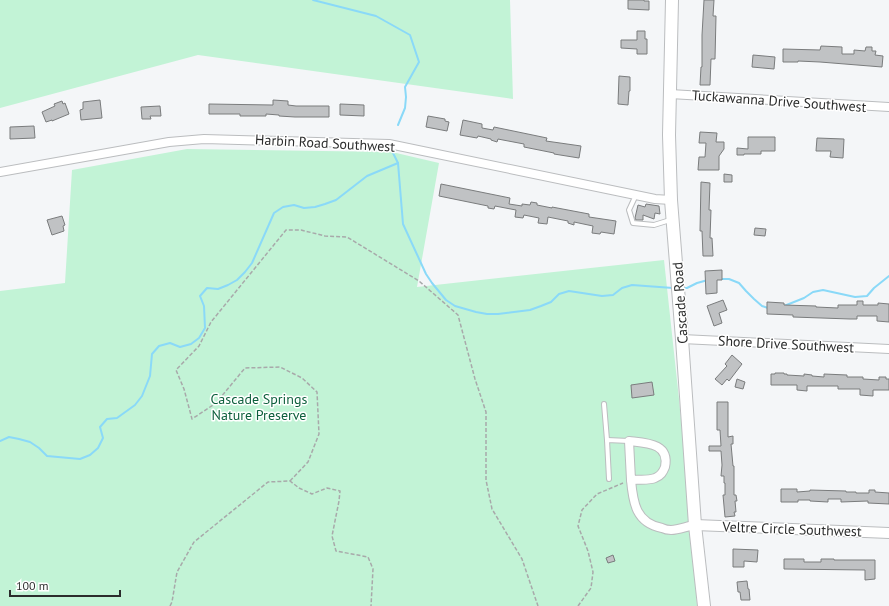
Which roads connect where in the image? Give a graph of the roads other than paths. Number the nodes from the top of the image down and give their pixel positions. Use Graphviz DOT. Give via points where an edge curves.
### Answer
graph roads {
  1 [pos="672,0"];
  2 [pos="670,94"];
  3 [pos="889,107"];
  4 [pos="0,172"];
  5 [pos="636,195"];
  6 [pos="671,200"];
  7 [pos="673,220"];
  8 [pos="682,339"];
  9 [pos="889,349"];
  10 [pos="604,404"];
  11 [pos="607,440"];
  12 [pos="629,441"];
  13 [pos="609,479"];
  14 [pos="631,480"];
  15 [pos="695,525"];
  16 [pos="889,533"];
  17 [pos="704,606"];
  1 -- 2 [label="main road, Cascade Road"];
  2 -- 3 [label="street, Tuckawanna Drive Southwest"];
  2 -- 6 [label="main road, Cascade Road"];
  4 -- 5 [label="street, Harbin Road Southwest" via="169,142 204,139 389,144"];
  5 -- 6 [label="street, Harbin Road Southwest"];
  5 -- 7 [label="lane" via="629,210 634,223 654,225"];
  6 -- 7 [label="main road, Cascade Road"];
  7 -- 8 [label="main road, Cascade Road"];
  8 -- 9 [label="street, Shore Drive Southwest"];
  8 -- 15 [label="main road, Cascade Road"];
  10 -- 11 [label="lane"];
  11 -- 12 [label="lane"];
  11 -- 13 [label="lane"];
  12 -- 14 [label="street"];
  12 -- 14 [label="street" via="647,443 660,448 665,455 666,463 663,473 656,478"];
  14 -- 15 [label="street" via="633,499 645,522 670,530"];
  15 -- 16 [label="street, Veltre Circle Southwest"];
  15 -- 17 [label="main road, Cascade Road"];
}
